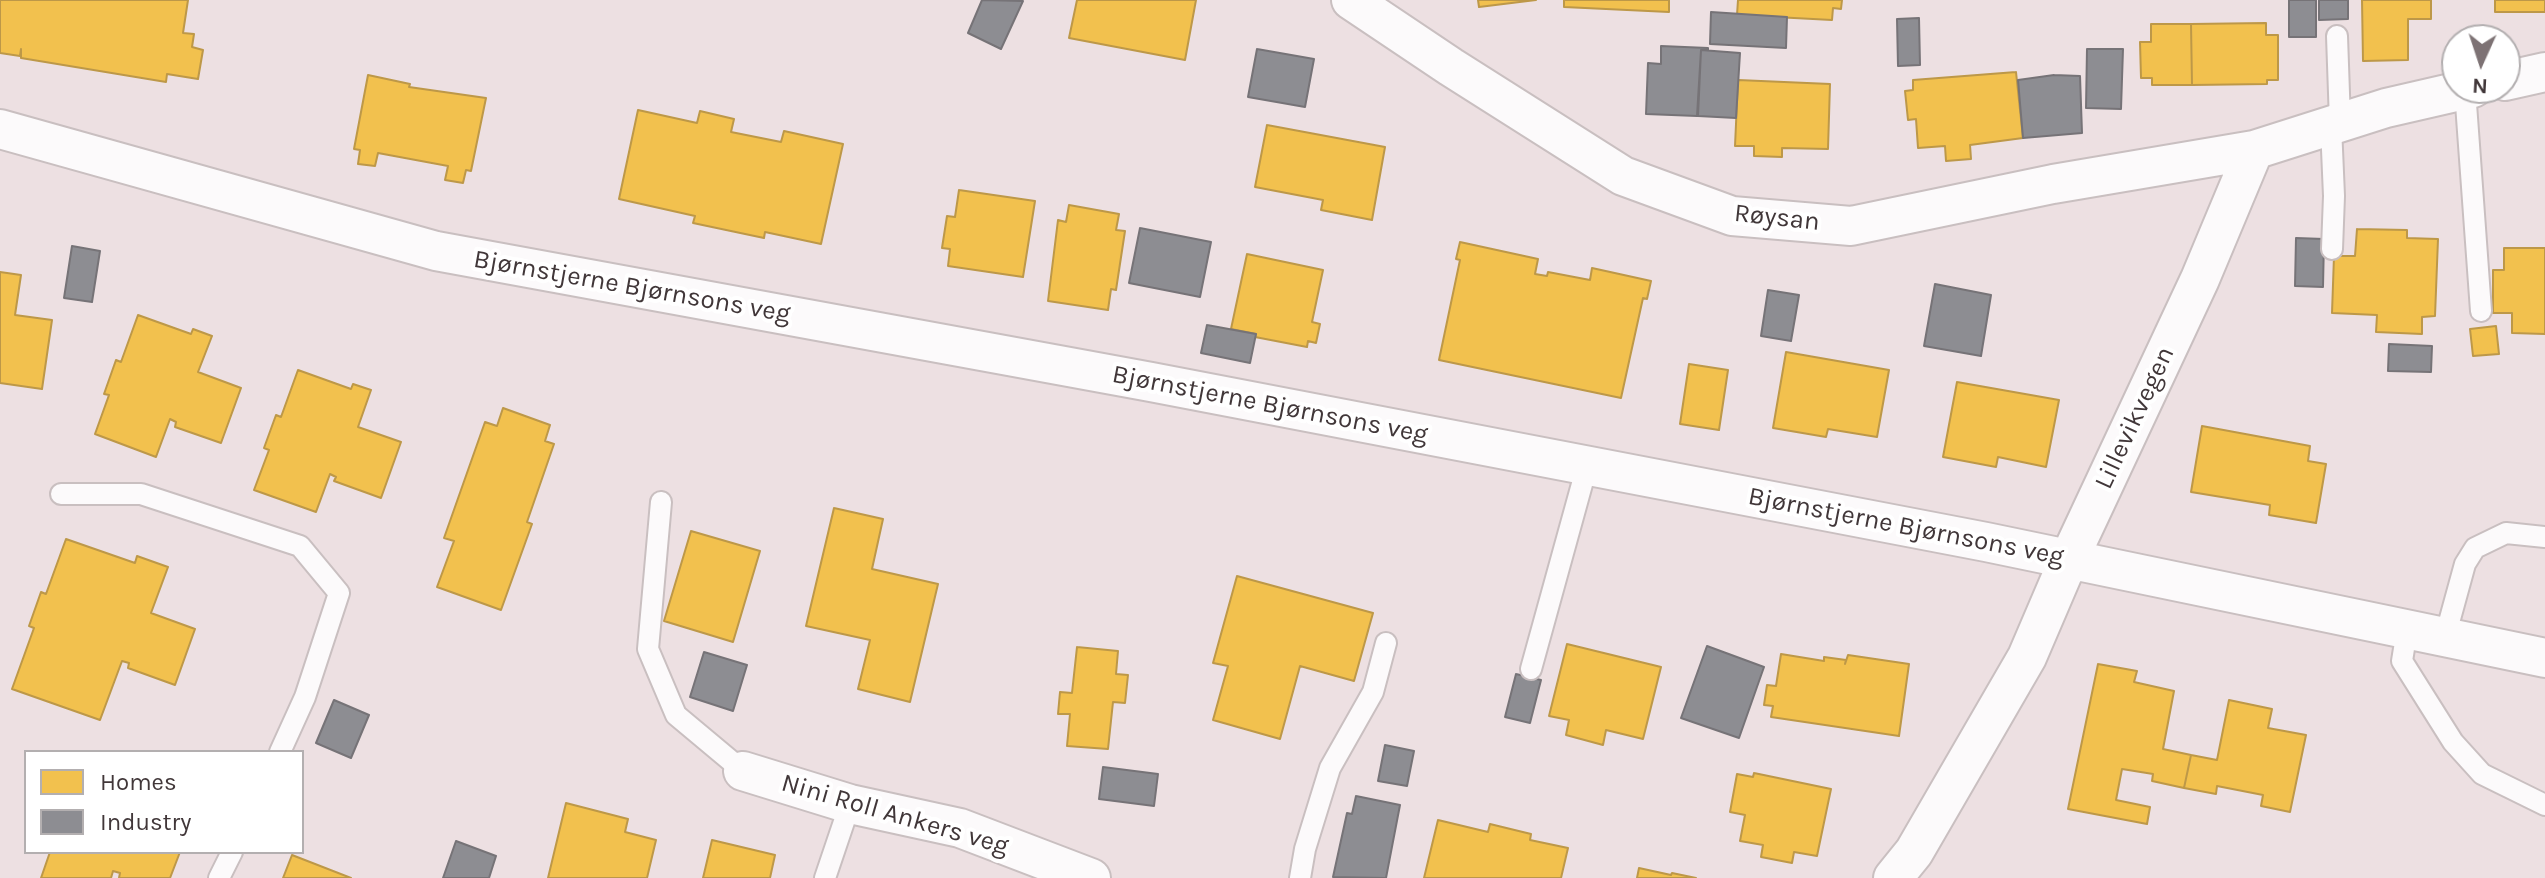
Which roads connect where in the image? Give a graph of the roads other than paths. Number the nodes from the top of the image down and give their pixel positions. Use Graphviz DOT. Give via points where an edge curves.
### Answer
graph roads {
  1 [pos="1351,0"];
  2 [pos="2337,36"];
  3 [pos="2545,72"];
  4 [pos="2521,77"];
  5 [pos="2441,95"];
  6 [pos="2470,104"];
  7 [pos="2335,124"];
  8 [pos="0,129"];
  9 [pos="2254,150"];
  10 [pos="2332,249"];
  11 [pos="2481,311"];
  12 [pos="1587,466"];
  13 [pos="61,494"];
  14 [pos="661,502"];
  15 [pos="2545,537"];
  16 [pos="2069,559"];
  17 [pos="2407,630"];
  18 [pos="2445,637"];
  19 [pos="1386,643"];
  20 [pos="2545,658"];
  21 [pos="1531,669"];
  22 [pos="281,750"];
  23 [pos="743,771"];
  24 [pos="850,804"];
  25 [pos="2545,805"];
  26 [pos="231,854"];
  27 [pos="219,878"];
  28 [pos="825,878"];
  29 [pos="1091,878"];
  30 [pos="1300,878"];
  31 [pos="1893,878"];
  1 -- 9 [label="street, Røysan" via="1623,176 1732,216 1851,226"];
  2 -- 7 [label="lane"];
  3 -- 4 [label="street"];
  5 -- 7 [label="street"];
  6 -- 11 [label="lane"];
  7 -- 9 [label="street"];
  7 -- 10 [label="lane"];
  8 -- 12 [label="street, Bjørnstjerne Bjørnsons veg" via="436,251"];
  9 -- 16 [label="street, Lillevikvegen"];
  12 -- 16 [label="street, Bjørnstjerne Bjørnsons veg"];
  12 -- 21 [label="lane"];
  13 -- 22 [label="lane" via="141,494 300,546 339,593 305,697"];
  14 -- 23 [label="lane" via="648,649 676,715"];
  15 -- 18 [label="lane" via="2506,533 2475,548 2465,564"];
  16 -- 17 [label="street, Bjørnstjerne Bjørnsons veg"];
  16 -- 31 [label="street, Lillevikvegen" via="2027,657 1914,852"];
  17 -- 18 [label="street, Bjørnstjerne Bjørnsons veg"];
  17 -- 25 [label="lane" via="2402,661 2453,742 2482,774"];
  18 -- 20 [label="street, Bjørnstjerne Bjørnsons veg"];
  19 -- 30 [label="lane" via="1373,692 1330,768"];
  23 -- 24 [label="street, Nini Roll Ankers veg"];
  24 -- 28 [label="lane"];
  24 -- 29 [label="street, Nini Roll Ankers veg" via="960,828"];
  26 -- 27 [label="lane"];
}
